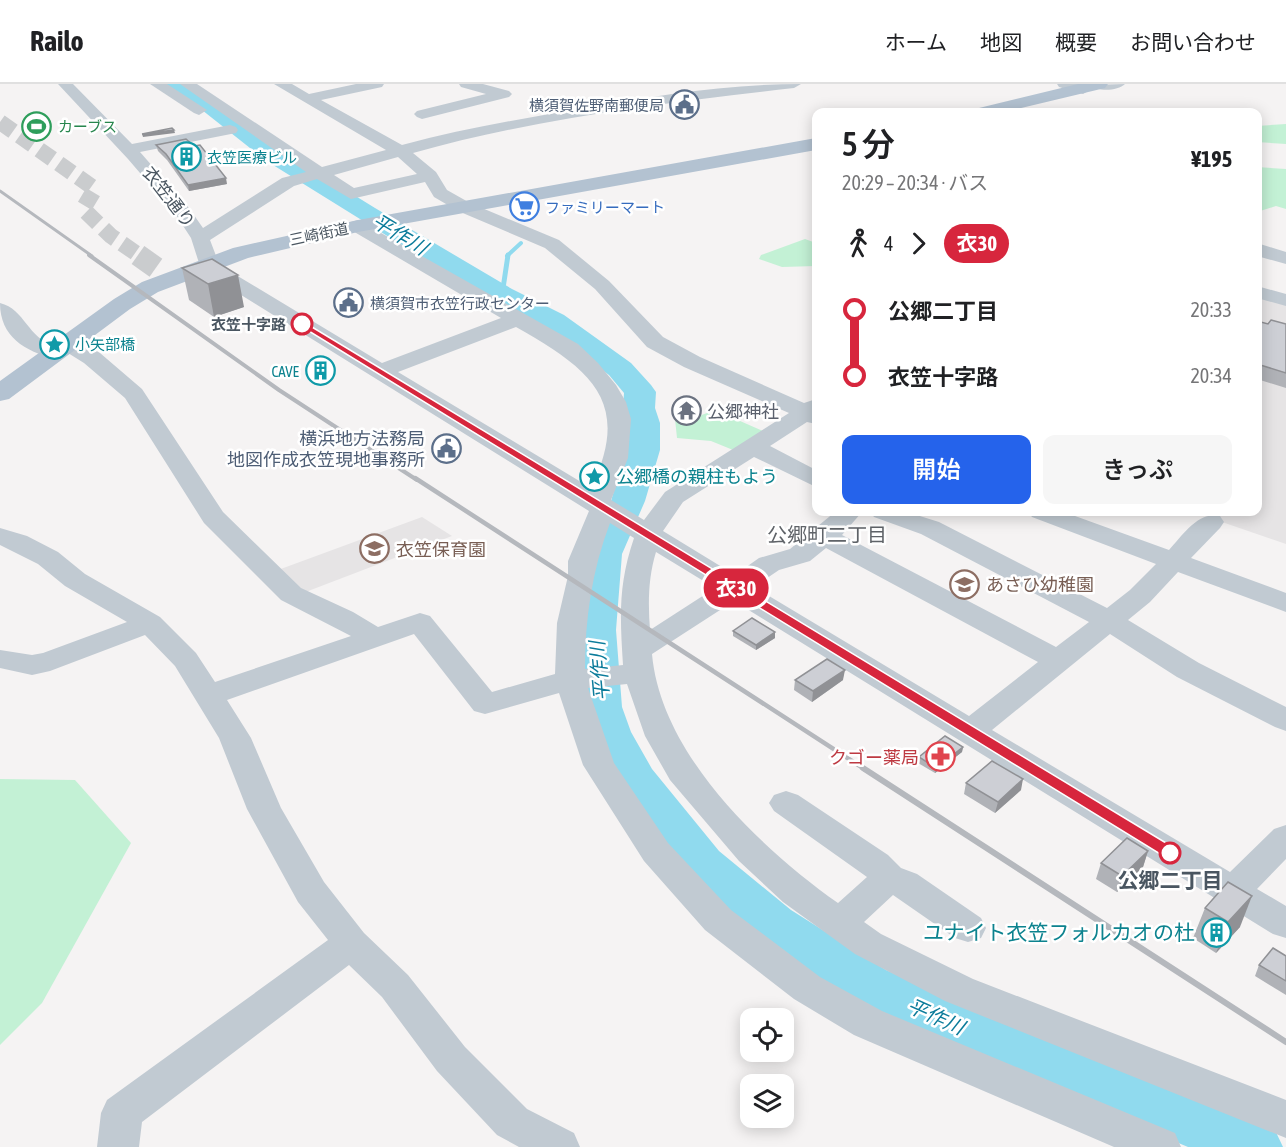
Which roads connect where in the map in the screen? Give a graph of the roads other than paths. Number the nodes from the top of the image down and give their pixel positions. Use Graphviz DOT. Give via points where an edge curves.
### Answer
graph roads {
  1 [pos="65,84"];
  2 [pos="158,84"];
  3 [pos="187,84"];
  4 [pos="284,84"];
  5 [pos="377,84"];
  6 [pos="466,84"];
  7 [pos="794,84"];
  8 [pos="1064,84"];
  9 [pos="1118,84"];
  10 [pos="1093,86"];
  11 [pos="306,99"];
  12 [pos="1002,108"];
  13 [pos="422,114"];
  14 [pos="230,130"];
  15 [pos="812,145"];
  16 [pos="129,149"];
  17 [pos="402,152"];
  18 [pos="263,155"];
  19 [pos="280,167"];
  20 [pos="320,174"];
  21 [pos="430,176"];
  22 [pos="296,179"];
  23 [pos="464,207"];
  24 [pos="359,226"];
  25 [pos="200,238"];
  26 [pos="1262,251"];
  27 [pos="1286,258"];
  28 [pos="210,263"];
  29 [pos="1262,293"];
  30 [pos="1286,300"];
  31 [pos="0,309"];
  32 [pos="517,319"];
  33 [pos="60,349"];
  34 [pos="380,371"];
  35 [pos="0,393"];
  36 [pos="812,412"];
  37 [pos="812,413"];
  38 [pos="754,447"];
  39 [pos="812,478"];
  40 [pos="602,508"];
  41 [pos="845,516"];
  42 [pos="895,516"];
  43 [pos="1052,516"];
  44 [pos="1211,522"];
  45 [pos="644,532"];
  46 [pos="0,536"];
  47 [pos="824,536"];
  48 [pos="1175,562"];
  49 [pos="736,588"];
  50 [pos="1286,603"];
  51 [pos="1109,621"];
  52 [pos="150,623"];
  53 [pos="375,638"];
  54 [pos="0,659"];
  55 [pos="1059,661"];
  56 [pos="635,665"];
  57 [pos="575,679"];
  58 [pos="207,696"];
  59 [pos="1286,720"];
  60 [pos="970,731"];
  61 [pos="786,803"];
  62 [pos="1286,838"];
  63 [pos="888,878"];
  64 [pos="1233,891"];
  65 [pos="839,924"];
  66 [pos="1286,924"];
  67 [pos="968,928"];
  68 [pos="351,943"];
  69 [pos="1286,1119"];
  70 [pos="118,1147"];
  71 [pos="559,1147"];
  72 [pos="1160,1147"];
  1 -- 16 [label="street, 衣笠通り"];
  2 -- 14 [label="street"];
  3 -- 20 [label="street"];
  4 -- 11 [label="street"];
  5 -- 11 [label="street"];
  6 -- 13 [label="street" via="504,94"];
  7 -- 17 [label="street" via="600,109 461,134"];
  8 -- 10 [label="street"];
  9 -- 10 [label="street"];
  10 -- 12 [label="main road"];
  11 -- 17 [label="street"];
  14 -- 16 [label="street"];
  14 -- 18 [label="street"];
  15 -- 23 [label="main road, 三崎街道"];
  16 -- 25 [label="street, 衣笠通り"];
  17 -- 20 [label="street"];
  17 -- 21 [label="street"];
  19 -- 22 [label="street"];
  20 -- 21 [label="street" via="351,194"];
  20 -- 22 [label="street"];
  21 -- 23 [label="street" via="440,193"];
  22 -- 25 [label="street"];
  23 -- 24 [label="main road, 三崎街道"];
  23 -- 36 [label="street" via="552,244 585,269 640,329 670,352"];
  24 -- 28 [label="main road, 三崎街道" via="306,236"];
  24 -- 32 [label="street"];
  25 -- 28 [label="street, 衣笠通り"];
  26 -- 27 [label="street"];
  28 -- 33 [label="main road, 三崎街道" via="150,287"];
  28 -- 34 [label="street, 衣笠通り" via="224,276"];
  29 -- 30 [label="street"];
  31 -- 33 [label="street" via="14,318 25,342 37,349"];
  32 -- 34 [label="street"];
  32 -- 40 [label="street" via="570,349 595,369 613,393 619,413 618,455"];
  33 -- 35 [label="main road, 三崎街道"];
  33 -- 53 [label="street" via="73,347 92,358 134,394 213,517 291,594"];
  34 -- 40 [label="street, 衣笠通り"];
  37 -- 38 [label="street"];
  38 -- 39 [label="street"];
  38 -- 45 [label="street" via="674,497"];
  40 -- 45 [label="street, 衣笠通り"];
  40 -- 57 [label="street" via="582,561 571,623"];
  41 -- 47 [label="street"];
  42 -- 51 [label="street" via="930,528"];
  43 -- 48 [label="street"];
  44 -- 48 [label="street"];
  45 -- 49 [label="street, 衣笠通り"];
  45 -- 56 [label="street" via="634,608"];
  46 -- 52 [label="street" via="48,558 75,580"];
  47 -- 49 [label="street" via="800,555 769,564"];
  47 -- 55 [label="street"];
  48 -- 50 [label="street"];
  48 -- 51 [label="street"];
  49 -- 56 [label="street" via="653,642"];
  49 -- 60 [label="street, 衣笠通り"];
  51 -- 55 [label="street"];
  51 -- 59 [label="street" via="1188,670"];
  52 -- 54 [label="street" via="50,661 32,665"];
  52 -- 58 [label="street" via="198,676"];
  53 -- 57 [label="street" via="420,622 485,704"];
  53 -- 58 [label="street"];
  55 -- 60 [label="street"];
  56 -- 57 [label="street"];
  56 -- 65 [label="street" via="661,736 682,772 751,852"];
  57 -- 72 [label="street" via="599,765 656,852 718,920 807,988 868,1023"];
  58 -- 68 [label="street" via="235,738 264,809 311,892"];
  60 -- 64 [label="street, 衣笠通り"];
  61 -- 63 [label="street" via="876,864"];
  62 -- 64 [label="street"];
  63 -- 65 [label="street"];
  63 -- 67 [label="street" via="904,884"];
  64 -- 66 [label="street, 衣笠通り"];
  65 -- 69 [label="street" via="909,967 959,990"];
  68 -- 70 [label="street" via="122,1113"];
  68 -- 71 [label="street" via="395,986 451,1059 512,1122"];
}
